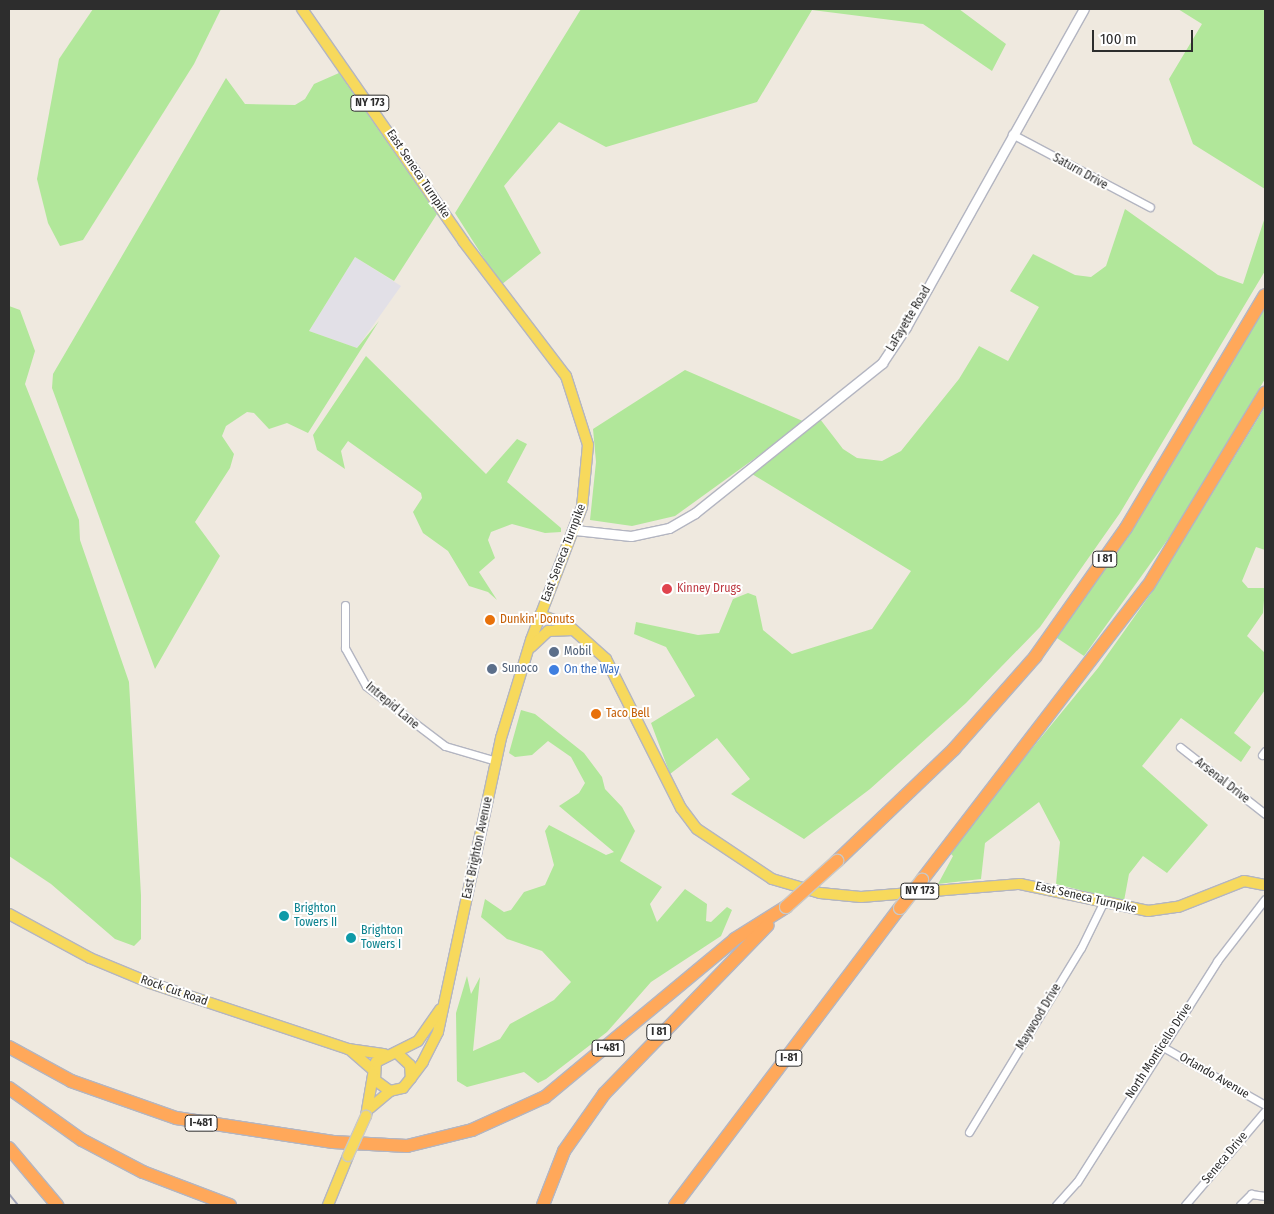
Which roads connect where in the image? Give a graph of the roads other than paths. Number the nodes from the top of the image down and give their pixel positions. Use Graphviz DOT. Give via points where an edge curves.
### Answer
graph roads {
  1 [pos="302,9"];
  2 [pos="1084,9"];
  3 [pos="1012,134"];
  4 [pos="1150,207"];
  5 [pos="1265,295"];
  6 [pos="1265,393"];
  7 [pos="574,530"];
  8 [pos="345,605"];
  9 [pos="540,615"];
  10 [pos="574,630"];
  11 [pos="527,651"];
  12 [pos="1180,747"];
  13 [pos="496,760"];
  14 [pos="1265,814"];
  15 [pos="1265,885"];
  16 [pos="1265,899"];
  17 [pos="1104,901"];
  18 [pos="786,907"];
  19 [pos="9,914"];
  20 [pos="442,1006"];
  21 [pos="9,1047"];
  22 [pos="1163,1047"];
  23 [pos="348,1049"];
  24 [pos="397,1053"];
  25 [pos="385,1054"];
  26 [pos="373,1072"];
  27 [pos="780,1072"];
  28 [pos="410,1078"];
  29 [pos="9,1088"];
  30 [pos="390,1091"];
  31 [pos="1265,1105"];
  32 [pos="1265,1111"];
  33 [pos="368,1112"];
  34 [pos="969,1132"];
  35 [pos="9,1148"];
  36 [pos="1265,1196"];
  37 [pos="57,1205"];
  38 [pos="230,1205"];
  39 [pos="328,1205"];
  40 [pos="544,1205"];
  41 [pos="675,1205"];
  42 [pos="683,1205"];
  43 [pos="1056,1205"];
  44 [pos="1185,1205"];
  45 [pos="1240,1205"];
  1 -- 7 [label="main road, East Seneca Turnpike / NY 173" via="469,249 566,376 588,446 586,491"];
  2 -- 3 [label="street, LaFayette Road"];
  3 -- 4 [label="street, Saturn Drive"];
  3 -- 7 [label="street, LaFayette Road" via="906,327 866,377 695,513 670,528 630,536"];
  5 -- 18 [label="highway, I 81, bridge" via="1126,528 1035,657 954,749"];
  6 -- 27 [label="highway, I-81, bridge" via="1148,586 970,813"];
  7 -- 9 [label="main road, East Seneca Turnpike / NY 173"];
  8 -- 13 [label="street, Intrepid Lane" via="345,648 366,686 445,746"];
  9 -- 10 [label="main road, East Seneca Turnpike / NY 173"];
  9 -- 11 [label="main road, East Brighton Avenue"];
  10 -- 11 [label="main road" via="548,631"];
  10 -- 17 [label="main road, East Seneca Turnpike / NY 173" via="606,659 619,679 659,766 697,829 772,879 803,890 849,896 995,884 1055,889"];
  11 -- 13 [label="main road, East Brighton Avenue"];
  12 -- 14 [label="street, Arsenal Drive"];
  13 -- 20 [label="main road, East Brighton Avenue"];
  15 -- 17 [label="main road, East Seneca Turnpike / NY 173" via="1244,881 1162,911"];
  16 -- 22 [label="street, North Monticello Drive" via="1217,961"];
  17 -- 34 [label="street, Maywood Drive" via="1081,948"];
  18 -- 21 [label="highway, I-481" via="736,939 545,1098 472,1130 407,1146 333,1142 176,1118 71,1081"];
  18 -- 40 [label="highway, I 81" via="604,1094 554,1174"];
  19 -- 23 [label="main road, Rock Cut Road" via="90,958 150,983"];
  20 -- 24 [label="main road" via="418,1041"];
  20 -- 28 [label="main road, East Brighton Avenue" via="432,1046"];
  22 -- 31 [label="street, Orlando Avenue"];
  22 -- 43 [label="street, North Monticello Drive" via="1077,1182"];
  23 -- 25 [label="main road, Rock Cut Road"];
  23 -- 26 [label="main road, Rock Cut Road"];
  24 -- 25 [label="main road"];
  24 -- 28 [label="main road" via="410,1065"];
  25 -- 26 [label="main road"];
  26 -- 30 [label="main road" via="379,1085"];
  26 -- 33 [label="main road"];
  27 -- 41 [label="highway, I-81"];
  27 -- 42 [label="highway" via="750,1120"];
  28 -- 30 [label="main road" via="403,1088"];
  29 -- 38 [label="highway" via="82,1140 143,1172"];
  30 -- 33 [label="main road"];
  32 -- 44 [label="street, Seneca Drive"];
  33 -- 39 [label="main road, bridge"];
  35 -- 37 [label="highway"];
  36 -- 45 [label="street" via="1251,1194"];
}
